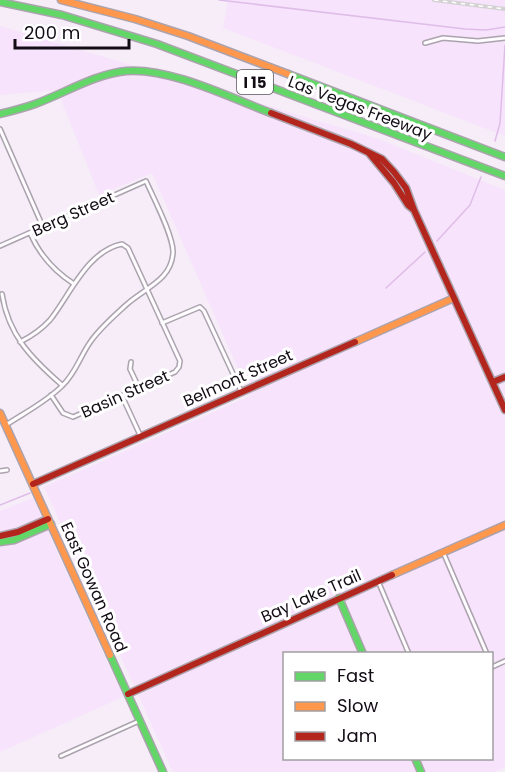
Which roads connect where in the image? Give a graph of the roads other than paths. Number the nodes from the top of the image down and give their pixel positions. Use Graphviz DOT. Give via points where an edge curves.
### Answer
graph roads {
  1 [pos="61,0"];
  2 [pos="0,2"];
  3 [pos="505,38"];
  4 [pos="425,42"];
  5 [pos="0,114"];
  6 [pos="0,129"];
  7 [pos="505,157"];
  8 [pos="505,176"];
  9 [pos="43,227"];
  10 [pos="30,233"];
  11 [pos="0,246"];
  12 [pos="74,284"];
  13 [pos="147,289"];
  14 [pos="2,294"];
  15 [pos="454,298"];
  16 [pos="6,311"];
  17 [pos="0,314"];
  18 [pos="162,323"];
  19 [pos="20,342"];
  20 [pos="131,362"];
  21 [pos="505,377"];
  22 [pos="493,382"];
  23 [pos="63,386"];
  24 [pos="139,388"];
  25 [pos="241,391"];
  26 [pos="51,395"];
  27 [pos="122,396"];
  28 [pos="505,410"];
  29 [pos="0,413"];
  30 [pos="6,425"];
  31 [pos="140,435"];
  32 [pos="7,470"];
  33 [pos="0,471"];
  34 [pos="33,484"];
  35 [pos="50,522"];
  36 [pos="505,525"];
  37 [pos="0,536"];
  38 [pos="0,542"];
  39 [pos="443,552"];
  40 [pos="378,581"];
  41 [pos="339,598"];
  42 [pos="362,652"];
  43 [pos="408,652"];
  44 [pos="486,652"];
  45 [pos="128,694"];
  46 [pos="140,721"];
  47 [pos="61,756"];
  48 [pos="163,772"];
  1 -- 7 [label="main road, Las Vegas Freeway / I 15" via="188,36"];
  2 -- 8 [label="main road, Las Vegas Freeway / I 15" via="62,15 157,44"];
  3 -- 4 [label="street" via="443,38"];
  5 -- 15 [label="main road" via="33,105 100,77 126,71 152,72 336,138 369,153 414,210"];
  6 -- 9 [label="street"];
  9 -- 10 [label="street, Berg Street"];
  9 -- 13 [label="street, Berg Street" via="146,181 174,250 166,273"];
  10 -- 11 [label="street, Berg Street"];
  10 -- 12 [label="street" via="45,260"];
  12 -- 13 [label="street" via="96,258 122,244 128,248"];
  12 -- 19 [label="street" via="45,324"];
  13 -- 18 [label="street"];
  13 -- 23 [label="street" via="92,339"];
  14 -- 16 [label="street"];
  15 -- 22 [label="main road"];
  15 -- 25 [label="main road, Belmont Street"];
  16 -- 17 [label="street"];
  16 -- 19 [label="street"];
  18 -- 24 [label="street, Basin Street" via="180,361 179,367"];
  18 -- 25 [label="street" via="200,307"];
  19 -- 23 [label="street" via="33,360"];
  20 -- 24 [label="street" via="130,369"];
  21 -- 22 [label="main road"];
  22 -- 28 [label="main road"];
  23 -- 26 [label="street"];
  24 -- 27 [label="street, Basin Street"];
  25 -- 31 [label="main road, Belmont Street"];
  26 -- 27 [label="street, Basin Street" via="69,417"];
  26 -- 30 [label="street"];
  27 -- 31 [label="street"];
  29 -- 30 [label="main road, East Gowan Road"];
  30 -- 34 [label="main road, East Gowan Road"];
  31 -- 34 [label="main road, Belmont Street"];
  32 -- 33 [label="street"];
  34 -- 35 [label="main road, East Gowan Road"];
  35 -- 37 [label="main road"];
  35 -- 38 [label="main road" via="17,539"];
  35 -- 45 [label="main road, East Gowan Road"];
  36 -- 39 [label="main road, Bay Lake Trail"];
  39 -- 40 [label="main road, Bay Lake Trail"];
  39 -- 44 [label="street"];
  40 -- 41 [label="main road, Bay Lake Trail"];
  40 -- 43 [label="street"];
  41 -- 42 [label="main road"];
  41 -- 45 [label="main road, Bay Lake Trail"];
  45 -- 46 [label="main road, East Gowan Road"];
  46 -- 47 [label="street"];
  46 -- 48 [label="main road, East Gowan Road"];
}
